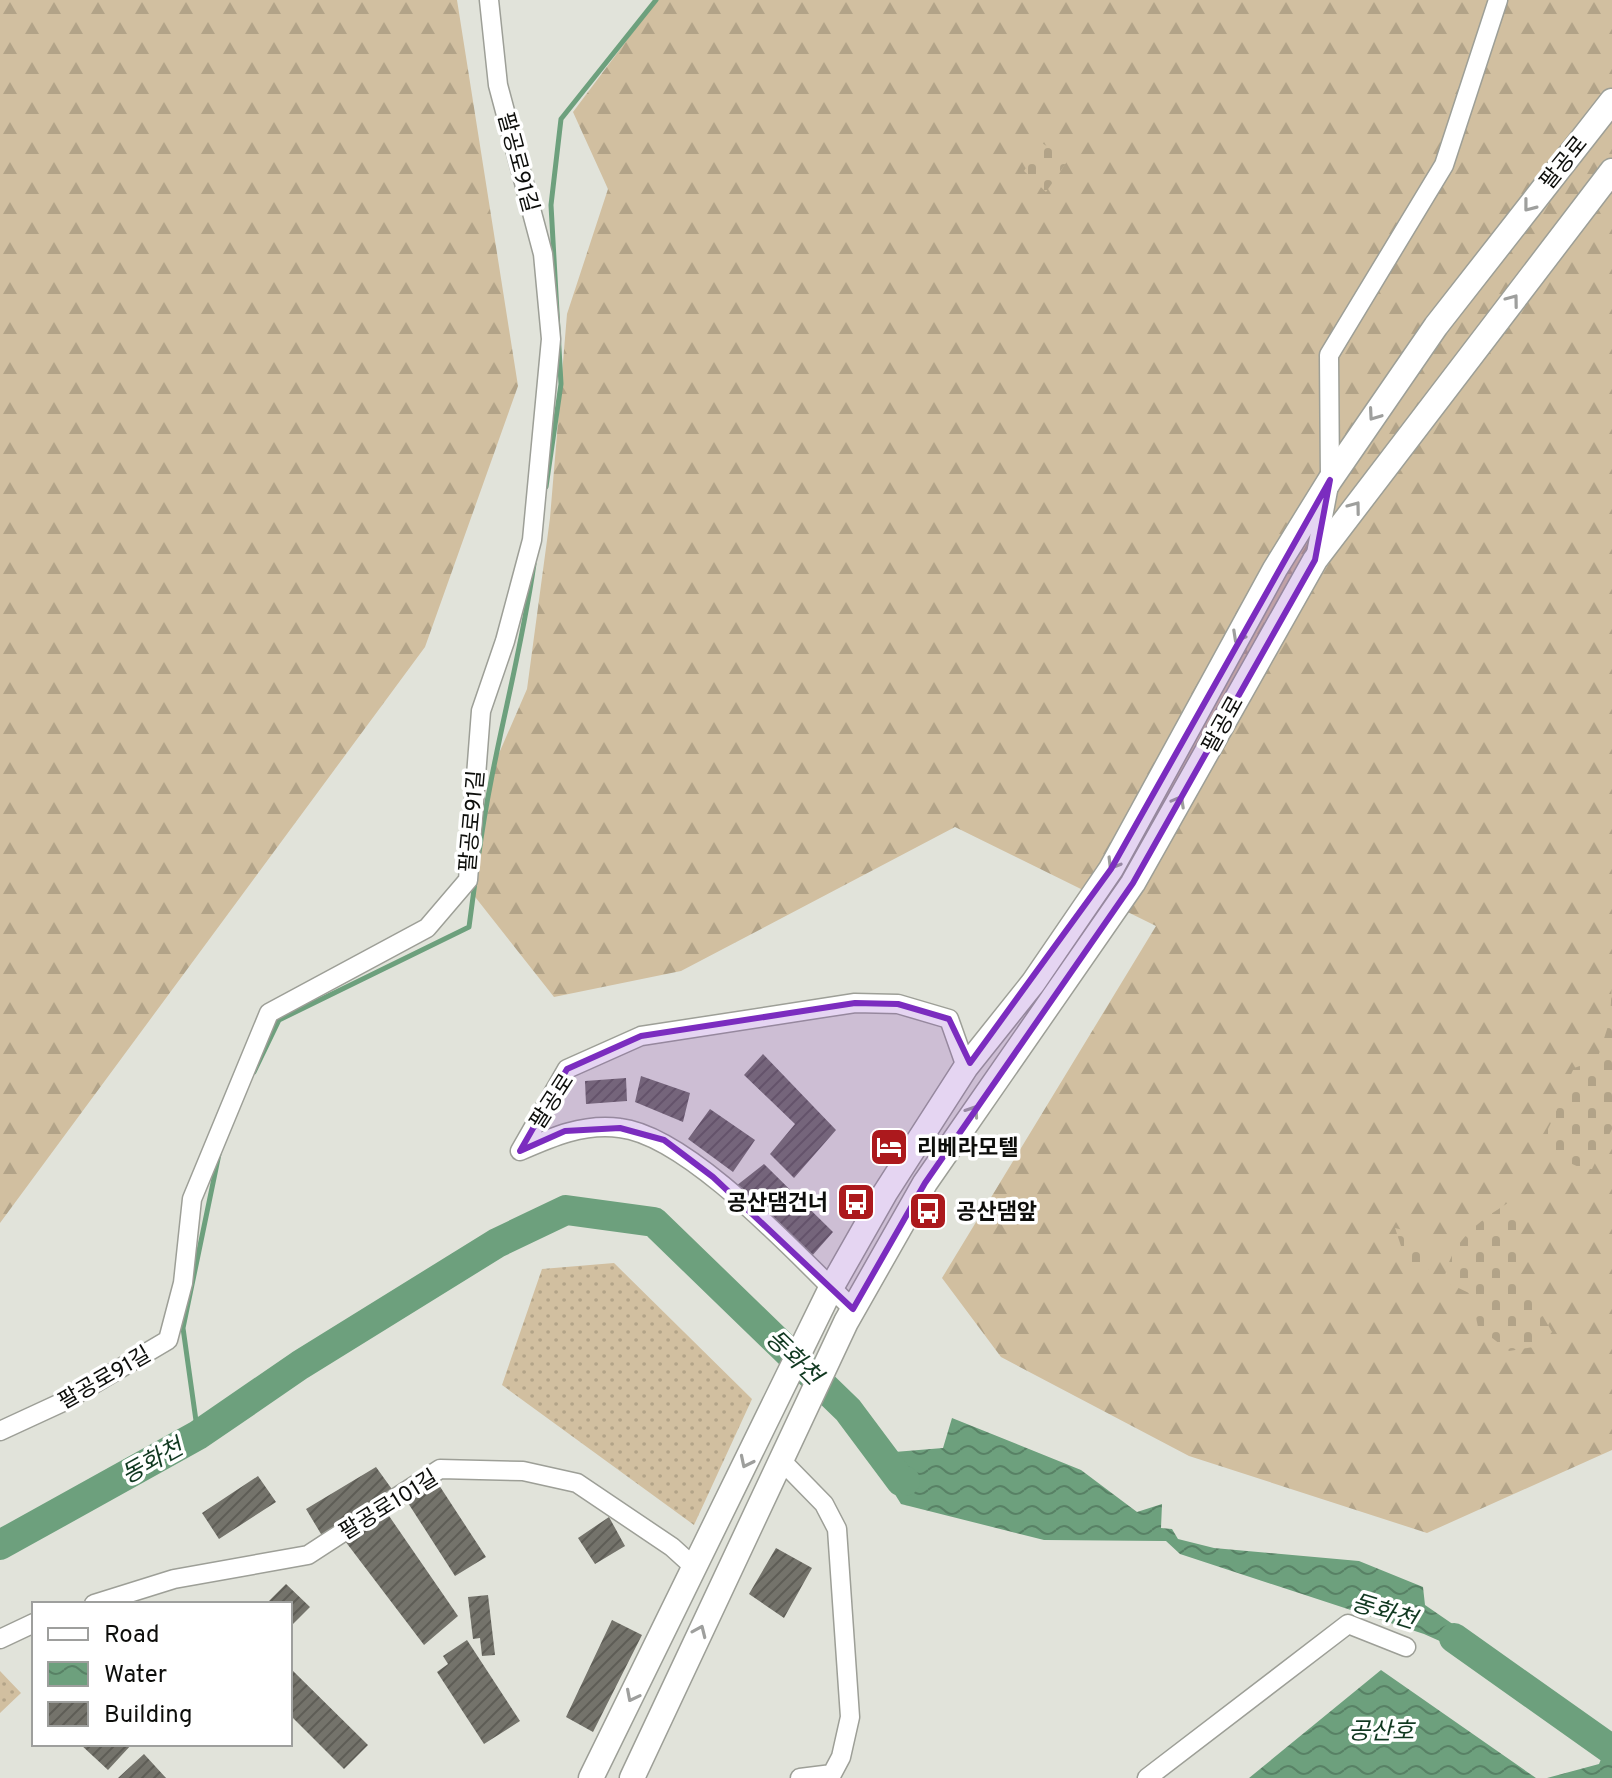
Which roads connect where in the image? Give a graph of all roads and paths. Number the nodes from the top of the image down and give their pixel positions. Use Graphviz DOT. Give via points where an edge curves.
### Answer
graph roads {
  1 [pos="489,0"];
  2 [pos="1498,0"];
  3 [pos="1612,101"];
  4 [pos="1612,171"];
  5 [pos="1330,480"];
  6 [pos="1315,560"];
  7 [pos="966,1067"];
  8 [pos="831,1288"];
  9 [pos="853,1309"];
  10 [pos="0,1431"];
  11 [pos="780,1459"];
  12 [pos="694,1567"];
  13 [pos="100,1602"];
  14 [pos="32,1624"];
  15 [pos="0,1639"];
  16 [pos="1406,1647"];
  17 [pos="591,1778"];
  18 [pos="632,1778"];
  19 [pos="800,1778"];
  20 [pos="1147,1778"];
  1 -- 10 [label="street, 팔공로91길" via="498,85 543,254 551,339 532,540 481,711 468,880 427,928 269,1013 192,1199 183,1283 168,1340 65,1401"];
  2 -- 5 [label="street" via="1444,165 1329,355"];
  3 -- 5 [label="main road, 팔공로, one-way" via="1436,326"];
  6 -- 4 [label="main road, 팔공로, one-way"];
  5 -- 6 [label="street"];
  5 -- 7 [label="main road, 팔공로, one-way" via="1275,569 1111,869 1033,983"];
  9 -- 6 [label="main road, 팔공로, one-way" via="973,1111 1133,883"];
  7 -- 8 [label="main road, 팔공로"];
  7 -- 8 [label="street, 팔공로" via="949,1019 898,1004 855,1003 762,1014 641,1036 567,1069 520,1151 578,1130 620,1128 664,1140 713,1177"];
  8 -- 9 [label="street"];
  8 -- 12 [label="main road, one-way"];
  9 -- 11 [label="main road, 팔공로"];
  18 -- 11 [label="main road, one-way"];
  11 -- 19 [label="street" via="824,1504 837,1529 850,1717 832,1774"];
  12 -- 13 [label="street, 팔공로101길" via="577,1483 523,1471 440,1469 308,1555 174,1579"];
  12 -- 17 [label="main road, one-way"];
  14 -- 15 [label="street"];
  16 -- 20 [label="street" via="1348,1624"];
}
